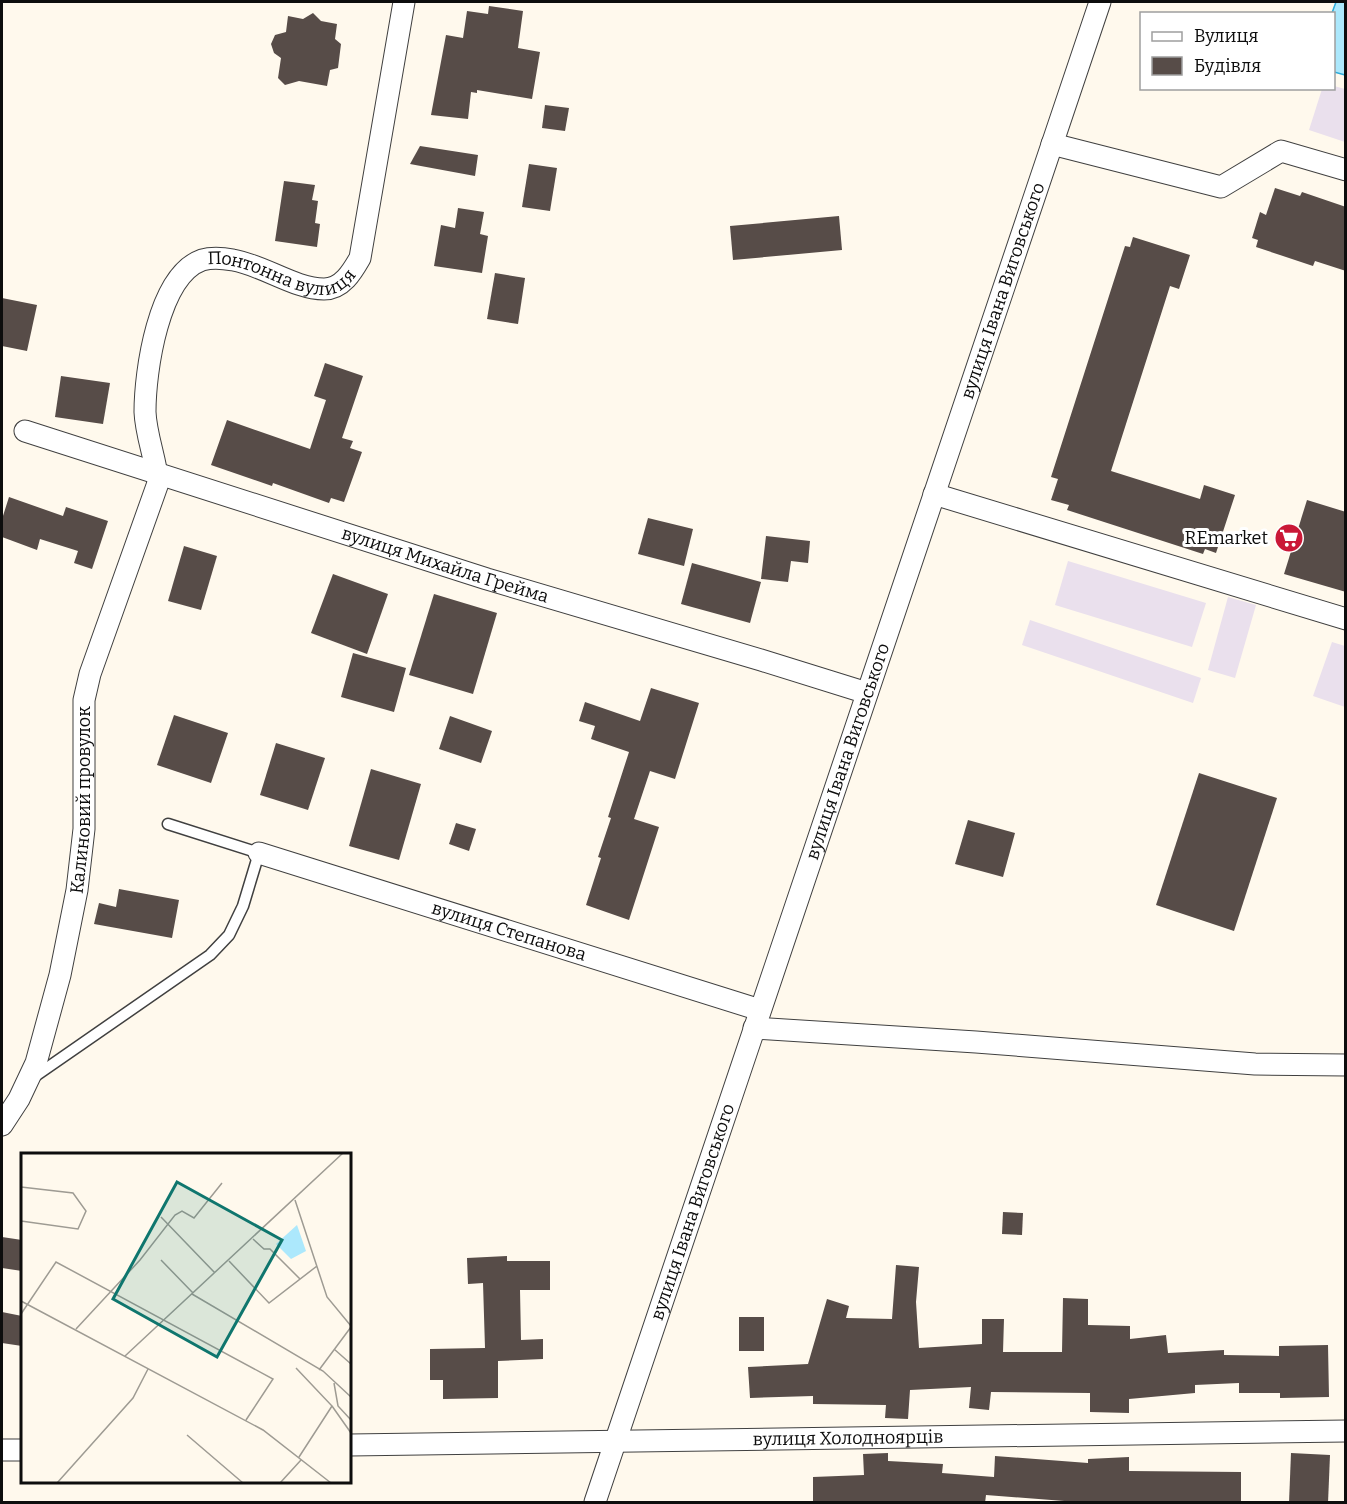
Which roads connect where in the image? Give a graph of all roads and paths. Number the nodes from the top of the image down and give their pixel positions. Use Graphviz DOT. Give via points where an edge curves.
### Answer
graph roads {
  1 [pos="404,2"];
  2 [pos="1100,2"];
  3 [pos="1052,144"];
  4 [pos="1346,170"];
  5 [pos="25,431"];
  6 [pos="157,472"];
  7 [pos="934,494"];
  8 [pos="1346,619"];
  9 [pos="867,693"];
  10 [pos="168,824"];
  11 [pos="259,853"];
  12 [pos="757,1019"];
  13 [pos="1346,1065"];
  14 [pos="27,1083"];
  15 [pos="2,1125"];
  16 [pos="1346,1431"];
  17 [pos="615,1442"];
  18 [pos="351,1445"];
  19 [pos="2,1450"];
  20 [pos="21,1450"];
  21 [pos="595,1503"];
  1 -- 6 [label="street, Понтонна вулиця" via="360,258 344,280 324,289 233,260 201,260 188,268 162,311 148,376 147,427"];
  2 -- 3 [label="street, вулиця Івана Виговського"];
  3 -- 4 [label="street" via="1221,187 1281,151"];
  3 -- 7 [label="street, вулиця Івана Виговського"];
  5 -- 6 [label="street, вулиця Михайла Грейма"];
  6 -- 9 [label="street, вулиця Михайла Грейма" via="487,579"];
  6 -- 14 [label="street, Калиновий провулок" via="158,483 84,700 84,829 77,890 57,986"];
  7 -- 8 [label="street"];
  7 -- 9 [label="street, вулиця Івана Виговського"];
  9 -- 12 [label="street, вулиця Івана Виговського"];
  10 -- 11 [label="lane"];
  11 -- 12 [label="street, вулиця Степанова"];
  11 -- 14 [label="lane" via="243,906 229,935 210,955"];
  12 -- 13 [label="street, вулиця Степанова" via="976,1042 1255,1064"];
  12 -- 17 [label="street, вулиця Івана Виговського"];
  14 -- 15 [label="street, Калиновий провулок"];
  16 -- 17 [label="street, вулиця Холодноярців"];
  17 -- 18 [label="street, вулиця Холодноярців"];
  17 -- 21 [label="street, вулиця Івана Виговського"];
  19 -- 20 [label="street"];
}
